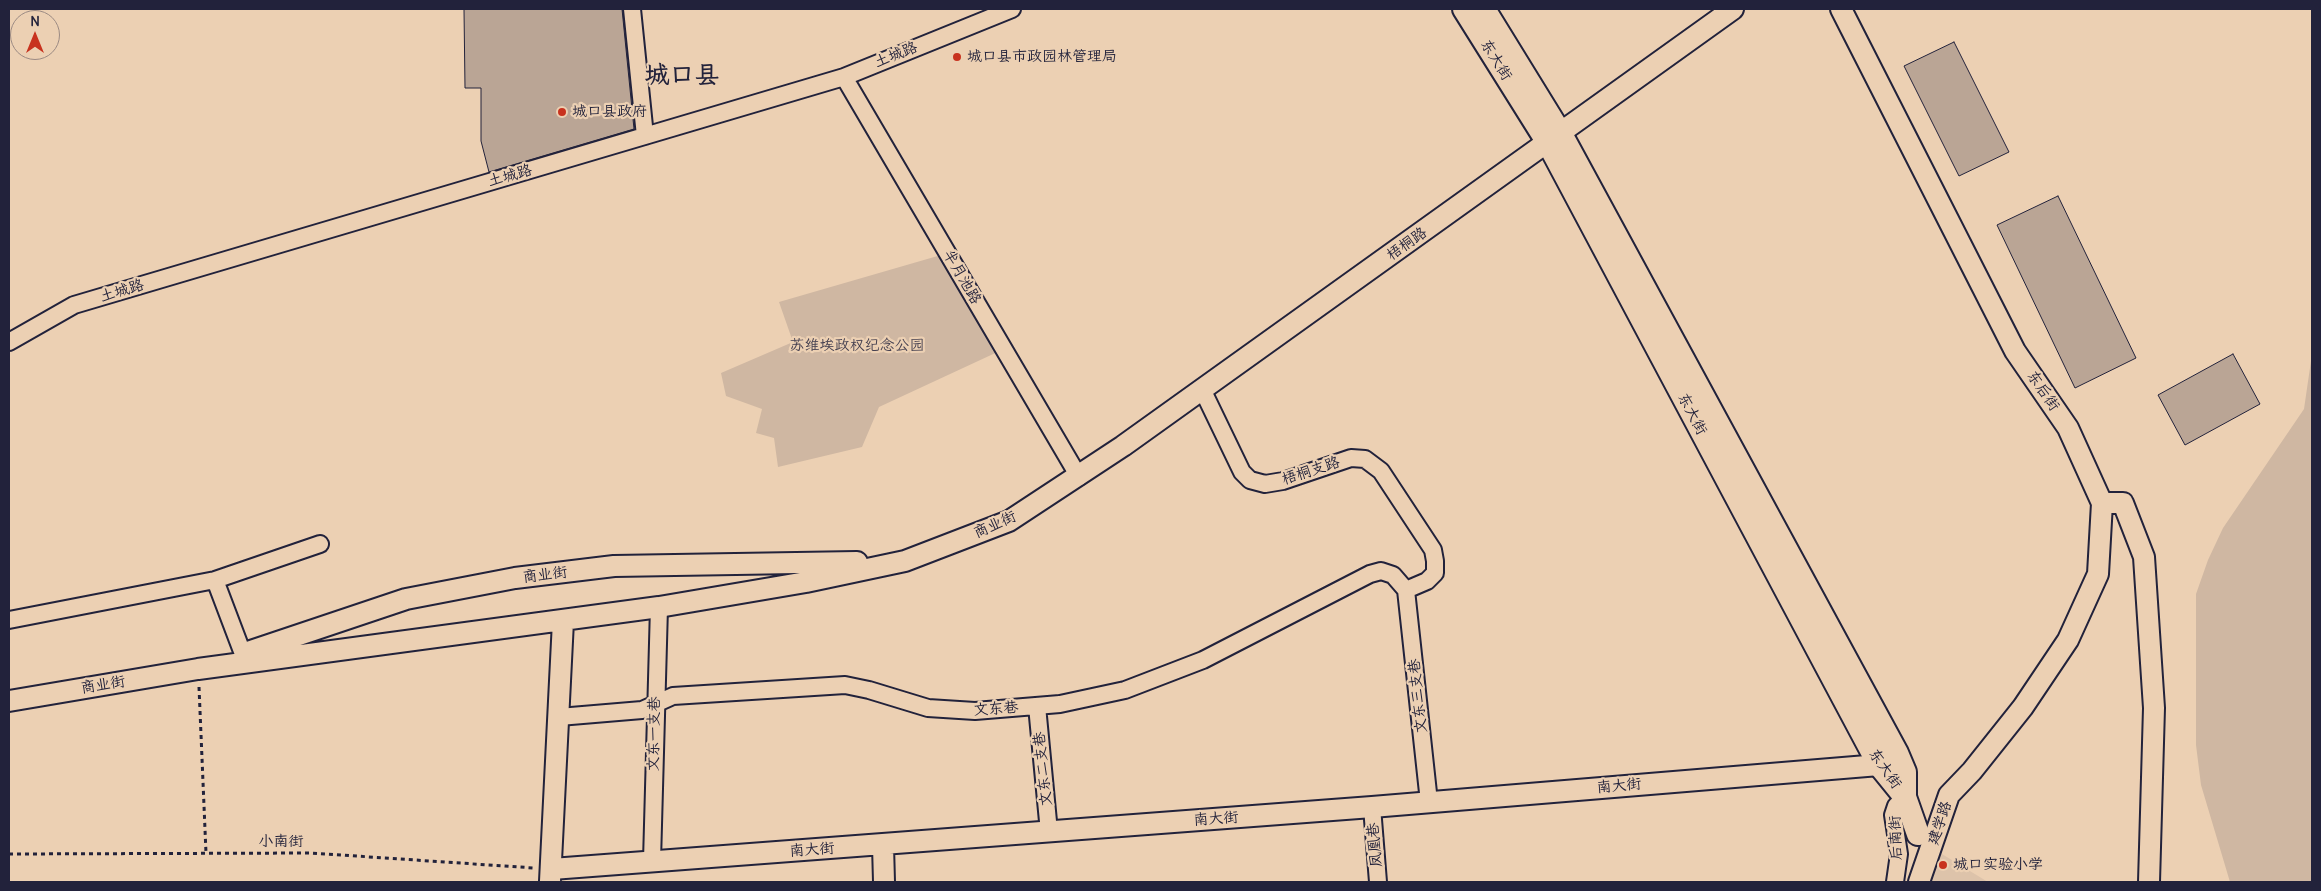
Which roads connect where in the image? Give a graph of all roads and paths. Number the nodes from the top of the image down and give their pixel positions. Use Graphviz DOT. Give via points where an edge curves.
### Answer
graph roads {
  1 [pos="632,9"];
  2 [pos="1012,9"];
  3 [pos="1464,9"];
  4 [pos="1484,9"];
  5 [pos="1733,9"];
  6 [pos="1841,9"];
  7 [pos="844,77"];
  8 [pos="646,136"];
  9 [pos="1554,139"];
  10 [pos="9,342"];
  11 [pos="1202,389"];
  12 [pos="1079,477"];
  13 [pos="2102,503"];
  14 [pos="320,544"];
  15 [pos="905,561"];
  16 [pos="215,580"];
  17 [pos="1406,590"];
  18 [pos="659,607"];
  19 [pos="9,620"];
  20 [pos="563,621"];
  21 [pos="243,654"];
  22 [pos="198,669"];
  23 [pos="9,701"];
  24 [pos="654,706"];
  25 [pos="1037,706"];
  26 [pos="559,717"];
  27 [pos="1879,765"];
  28 [pos="1972,771"];
  29 [pos="1905,797"];
  30 [pos="1429,802"];
  31 [pos="1372,807"];
  32 [pos="1049,832"];
  33 [pos="1918,834"];
  34 [pos="883,845"];
  35 [pos="9,854"];
  36 [pos="206,854"];
  37 [pos="652,862"];
  38 [pos="551,876"];
  39 [pos="884,882"];
  40 [pos="1378,882"];
  41 [pos="1894,882"];
  42 [pos="1919,882"];
  43 [pos="2150,882"];
  1 -- 8 [label="street"];
  2 -- 7 [label="street, 土城路"];
  3 -- 9 [label="main road, 东大街"];
  4 -- 9 [label="main road, 东大街"];
  5 -- 9 [label="street, 梧桐路"];
  6 -- 13 [label="street, 东后街" via="2015,351 2068,428"];
  7 -- 8 [label="street, 土城路"];
  7 -- 12 [label="street, 半月池路"];
  8 -- 10 [label="street, 土城路" via="74,305"];
  9 -- 11 [label="street, 梧桐路"];
  9 -- 27 [label="main road, 东大街"];
  9 -- 29 [label="main road, 东大街" via="1897,753 1904,772"];
  11 -- 12 [label="street, 梧桐路"];
  11 -- 17 [label="street, 梧桐支路" via="1242,472 1250,480 1265,484 1283,481 1351,458 1364,459 1381,471 1432,550 1435,561 1435,573 1427,581"];
  12 -- 15 [label="street, 商业街" via="1009,520"];
  13 -- 28 [label="street, 东后街" via="2098,574 2068,640 2023,707"];
  13 -- 43 [label="street" via="2123,503 2144,558 2154,708"];
  14 -- 16 [label="street"];
  15 -- 18 [label="street, 商业街"];
  15 -- 21 [label="street, 商业街" via="614,566 515,578 406,599"];
  16 -- 19 [label="street"];
  16 -- 21 [label="street"];
  17 -- 25 [label="street, 文东巷" via="1393,576 1381,571 1370,574 1203,660 1125,690"];
  17 -- 30 [label="street, 文东三支巷"];
  18 -- 20 [label="street, 商业街"];
  18 -- 24 [label="street, 文东一支巷"];
  20 -- 22 [label="street, 商业街"];
  20 -- 26 [label="street"];
  21 -- 22 [label="street, 商业街"];
  22 -- 23 [label="street, 商业街"];
  22 -- 36 [label="path"];
  24 -- 25 [label="street, 文东巷" via="673,696 845,686 928,708 975,711"];
  24 -- 26 [label="street, 文东巷" via="642,710"];
  24 -- 37 [label="street, 文东一支巷"];
  25 -- 32 [label="street, 文东二支巷"];
  26 -- 38 [label="street"];
  27 -- 29 [label="main road, 东大街"];
  27 -- 30 [label="street, 南大街"];
  28 -- 42 [label="street, 建学路" via="1949,794"];
  29 -- 33 [label="main road"];
  29 -- 41 [label="street, 后南街" via="1893,815 1899,854"];
  30 -- 31 [label="street, 南大街"];
  31 -- 32 [label="street, 南大街"];
  31 -- 40 [label="street, 凤凰巷"];
  32 -- 34 [label="street, 南大街"];
  34 -- 37 [label="street, 南大街"];
  34 -- 39 [label="street"];
  35 -- 36 [label="path, 小南街"];
  36 -- 38 [label="path, 小南街" via="311,853"];
  37 -- 38 [label="street, 南大街"];
}
